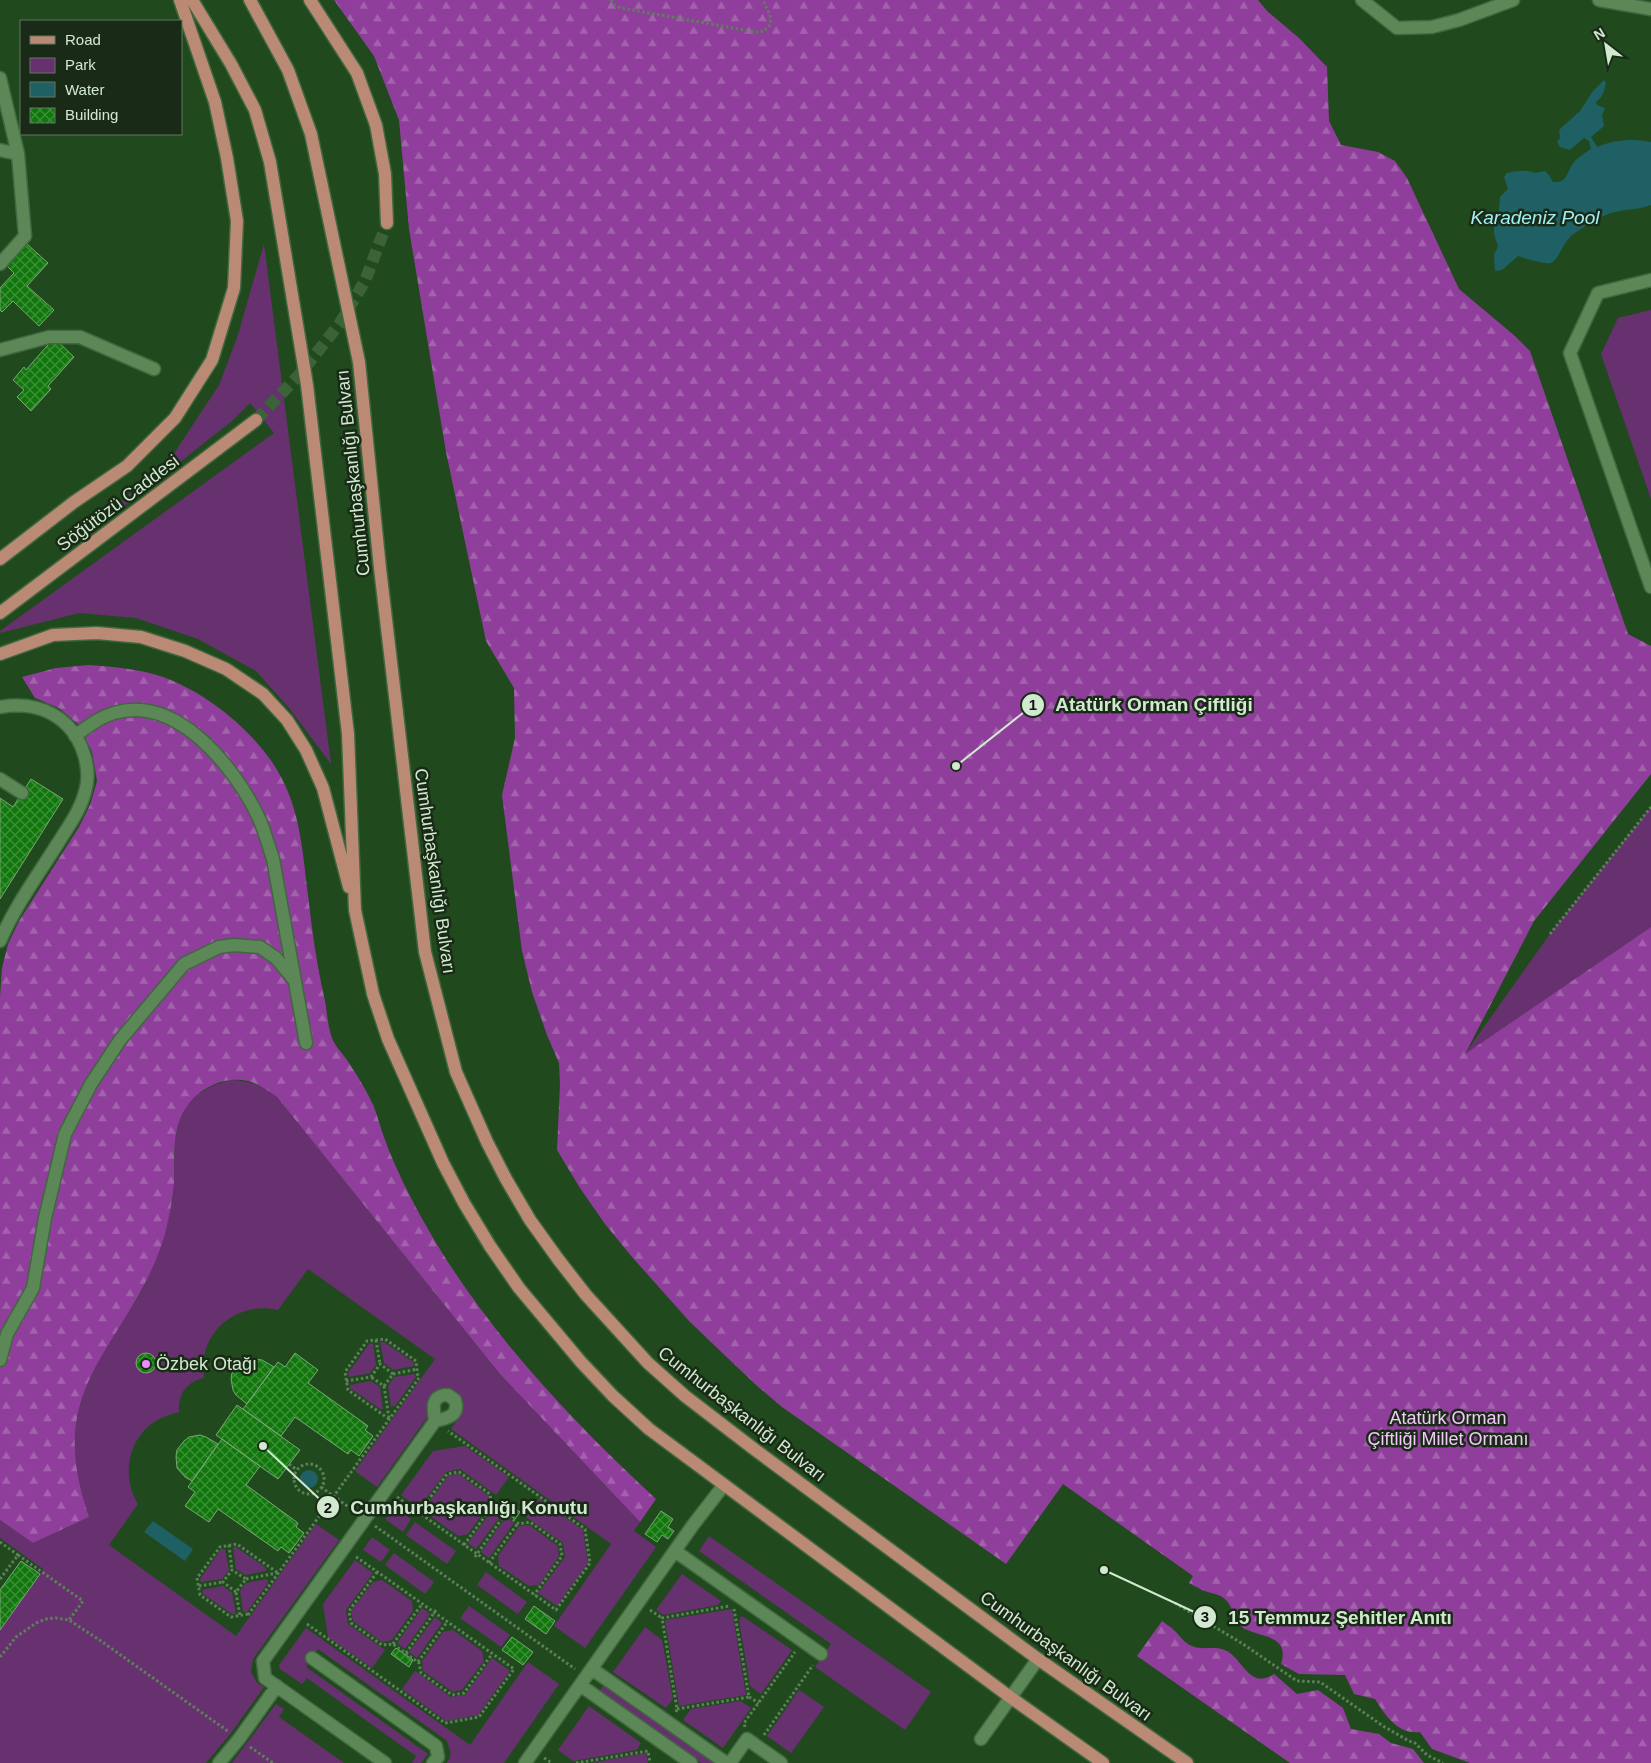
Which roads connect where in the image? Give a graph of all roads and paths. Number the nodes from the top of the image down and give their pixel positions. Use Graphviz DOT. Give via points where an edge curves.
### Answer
graph roads {
  1 [pos="180,0"];
  2 [pos="192,0"];
  3 [pos="250,0"];
  4 [pos="310,0"];
  5 [pos="610,0"];
  6 [pos="764,0"];
  7 [pos="1362,0"];
  8 [pos="1513,0"];
  9 [pos="1598,0"];
  10 [pos="1651,8"];
  11 [pos="0,78"];
  12 [pos="0,150"];
  13 [pos="18,154"];
  14 [pos="387,223"];
  15 [pos="0,264"];
  16 [pos="1651,280"];
  17 [pos="0,350"];
  18 [pos="154,369"];
  19 [pos="256,420"];
  20 [pos="0,559"];
  21 [pos="1651,587"];
  22 [pos="0,613"];
  23 [pos="0,654"];
  24 [pos="0,707"];
  25 [pos="75,736"];
  26 [pos="0,779"];
  27 [pos="22,793"];
  28 [pos="1651,807"];
  29 [pos="355,910"];
  30 [pos="1550,934"];
  31 [pos="0,942"];
  32 [pos="295,981"];
  33 [pos="306,1043"];
  34 [pos="376,1340"];
  35 [pos="0,1360"];
  36 [pos="380,1364"];
  37 [pos="417,1370"];
  38 [pos="393,1374"];
  39 [pos="371,1377"];
  40 [pos="346,1381"];
  41 [pos="384,1386"];
  42 [pos="389,1419"];
  43 [pos="435,1421"];
  44 [pos="289,1464"];
  45 [pos="297,1470"];
  46 [pos="724,1485"];
  47 [pos="321,1487"];
  48 [pos="333,1496"];
  49 [pos="403,1501"];
  50 [pos="493,1505"];
  51 [pos="419,1513"];
  52 [pos="506,1514"];
  53 [pos="365,1519"];
  54 [pos="518,1523"];
  55 [pos="0,1542"];
  56 [pos="228,1545"];
  57 [pos="464,1545"];
  58 [pos="675,1551"];
  59 [pos="18,1555"];
  60 [pos="476,1555"];
  61 [pos="361,1560"];
  62 [pos="489,1563"];
  63 [pos="232,1570"];
  64 [pos="377,1572"];
  65 [pos="278,1573"];
  66 [pos="0,1579"];
  67 [pos="246,1579"];
  68 [pos="223,1582"];
  69 [pos="199,1586"];
  70 [pos="236,1592"];
  71 [pos="534,1595"];
  72 [pos="1175,1602"];
  73 [pos="422,1604"];
  74 [pos="435,1611"];
  75 [pos="240,1616"];
  76 [pos="295,1616"];
  77 [pos="69,1620"];
  78 [pos="447,1622"];
  79 [pos="802,1641"];
  80 [pos="393,1644"];
  81 [pos="406,1653"];
  82 [pos="492,1654"];
  83 [pos="821,1654"];
  84 [pos="0,1658"];
  85 [pos="312,1658"];
  86 [pos="1038,1659"];
  87 [pos="418,1662"];
  88 [pos="586,1677"];
  89 [pos="277,1686"];
  90 [pos="749,1697"];
  91 [pos="1010,1698"];
  92 [pos="759,1703"];
  93 [pos="744,1723"];
  94 [pos="239,1739"];
  95 [pos="981,1739"];
  96 [pos="756,1746"];
  97 [pos="219,1763"];
  98 [pos="273,1763"];
  99 [pos="385,1763"];
  100 [pos="433,1763"];
  101 [pos="525,1763"];
  102 [pos="576,1763"];
  103 [pos="650,1763"];
  104 [pos="691,1763"];
  105 [pos="728,1763"];
  106 [pos="781,1763"];
  107 [pos="1103,1763"];
  108 [pos="1187,1763"];
  109 [pos="1443,1763"];
  1 -- 20 [label="main road, Söğütözü Caddesi" via="215,102 236,220 234,288 212,360 175,418 127,466"];
  2 -- 29 [label="main road, Cumhurbaşkanlığı Bulvarı" via="255,110 270,162 307,385 348,734"];
  3 -- 86 [label="main road, Cumhurbaşkanlığı Bulvarı" via="288,70 311,134 357,352 425,952 456,1072 487,1142 526,1212 558,1259 616,1330 648,1363 748,1444"];
  4 -- 14 [label="main road" via="357,73 376,125 385,174"];
  5 -- 6 [label="path" via="621,8 756,32 764,31 770,24"];
  7 -- 8 [label="lane" via="1397,28 1432,27"];
  9 -- 10 [label="lane"];
  11 -- 13 [label="lane"];
  12 -- 13 [label="lane"];
  13 -- 15 [label="lane" via="25,236"];
  16 -- 21 [label="lane" via="1598,293 1570,353"];
  17 -- 18 [label="lane" via="49,337 80,337"];
  19 -- 22 [label="main road, Söğütözü Caddesi"];
  23 -- 29 [label="main road" via="54,635 97,633 141,637 186,651 226,669 263,694 287,720 306,750 323,788"];
  24 -- 25 [label="lane" via="22,705 44,710 64,722"];
  25 -- 31 [label="lane" via="87,768 88,780 82,802 12,916"];
  25 -- 32 [label="lane" via="115,712 150,711 188,728 219,758 246,795 266,836 278,882"];
  26 -- 27 [label="lane"];
  28 -- 30 [label="path"];
  29 -- 46 [label="main road, Cumhurbaşkanlığı Bulvarı" via="373,994 388,1039 443,1163 490,1246 549,1326 613,1396 649,1429"];
  32 -- 33 [label="lane"];
  32 -- 35 [label="lane" via="276,958 260,947 219,947 184,964 120,1040 91,1084 65,1134 33,1288 7,1334"];
  34 -- 36 [label="path"];
  34 -- 37 [label="path" via="385,1339 416,1361"];
  34 -- 40 [label="path" via="367,1341 345,1372"];
  36 -- 38 [label="path"];
  36 -- 39 [label="path"];
  37 -- 38 [label="path"];
  37 -- 42 [label="path" via="418,1378"];
  38 -- 41 [label="path"];
  39 -- 40 [label="path"];
  39 -- 41 [label="path"];
  40 -- 42 [label="path" via="348,1390"];
  41 -- 42 [label="path"];
  42 -- 48 [label="path"];
  43 -- 53 [label="lane"];
  43 -- 71 [label="path" via="585,1529 590,1563 556,1610"];
  44 -- 45 [label="path"];
  45 -- 47 [label="path" via="306,1464 317,1466 323,1474"];
  45 -- 47 [label="path" via="295,1484 302,1492 311,1493"];
  46 -- 58 [label="lane"];
  46 -- 91 [label="main road, Cumhurbaşkanlığı Bulvarı"];
  47 -- 48 [label="path"];
  48 -- 53 [label="path"];
  48 -- 65 [label="path"];
  49 -- 51 [label="path"];
  50 -- 51 [label="path" via="490,1494 459,1472 447,1474"];
  50 -- 52 [label="path"];
  50 -- 57 [label="path"];
  51 -- 57 [label="path"];
  52 -- 54 [label="path"];
  52 -- 60 [label="path"];
  53 -- 76 [label="lane"];
  53 -- 88 [label="path"];
  54 -- 62 [label="path"];
  54 -- 71 [label="path" via="530,1522 560,1544 562,1556"];
  55 -- 59 [label="path"];
  56 -- 63 [label="path"];
  56 -- 65 [label="path" via="237,1544"];
  56 -- 69 [label="path" via="220,1547 197,1578"];
  57 -- 60 [label="path"];
  58 -- 79 [label="lane"];
  58 -- 88 [label="lane"];
  59 -- 66 [label="path"];
  59 -- 77 [label="path" via="83,1601"];
  60 -- 62 [label="path"];
  61 -- 64 [label="path"];
  62 -- 71 [label="path"];
  63 -- 67 [label="path"];
  63 -- 68 [label="path"];
  64 -- 73 [label="path"];
  64 -- 80 [label="path" via="349,1611 351,1623 382,1645"];
  65 -- 67 [label="path"];
  65 -- 75 [label="path" via="248,1614"];
  67 -- 70 [label="path"];
  68 -- 69 [label="path"];
  68 -- 70 [label="path"];
  69 -- 75 [label="path" via="200,1595 231,1617"];
  70 -- 75 [label="path"];
  72 -- 109 [label="path" via="1297,1681 1320,1682"];
  73 -- 74 [label="path"];
  73 -- 80 [label="path"];
  74 -- 78 [label="path"];
  74 -- 81 [label="path"];
  76 -- 82 [label="path" via="446,1723 479,1717 514,1669"];
  76 -- 89 [label="lane" via="263,1661 265,1678"];
  77 -- 84 [label="path" via="56,1618 36,1623 16,1637"];
  77 -- 94 [label="path"];
  78 -- 82 [label="path"];
  78 -- 87 [label="path"];
  79 -- 83 [label="lane"];
  79 -- 92 [label="path"];
  80 -- 81 [label="path"];
  81 -- 87 [label="path"];
  82 -- 87 [label="path" via="464,1693 452,1695 421,1673"];
  83 -- 96 [label="path"];
  85 -- 100 [label="lane" via="436,1746 438,1757"];
  86 -- 91 [label="lane"];
  86 -- 108 [label="main road, Cumhurbaşkanlığı Bulvarı"];
  88 -- 101 [label="lane"];
  88 -- 104 [label="lane"];
  88 -- 105 [label="lane"];
  89 -- 94 [label="lane"];
  89 -- 99 [label="lane"];
  90 -- 90 [label="path" via="677,1709 662,1618 734,1606"];
  90 -- 92 [label="path"];
  91 -- 95 [label="lane"];
  91 -- 107 [label="main road, Cumhurbaşkanlığı Bulvarı"];
  92 -- 93 [label="path"];
  94 -- 97 [label="lane"];
  94 -- 98 [label="path"];
  96 -- 105 [label="lane" via="747,1739"];
  96 -- 106 [label="lane"];
  102 -- 103 [label="path" via="648,1751"];
}
